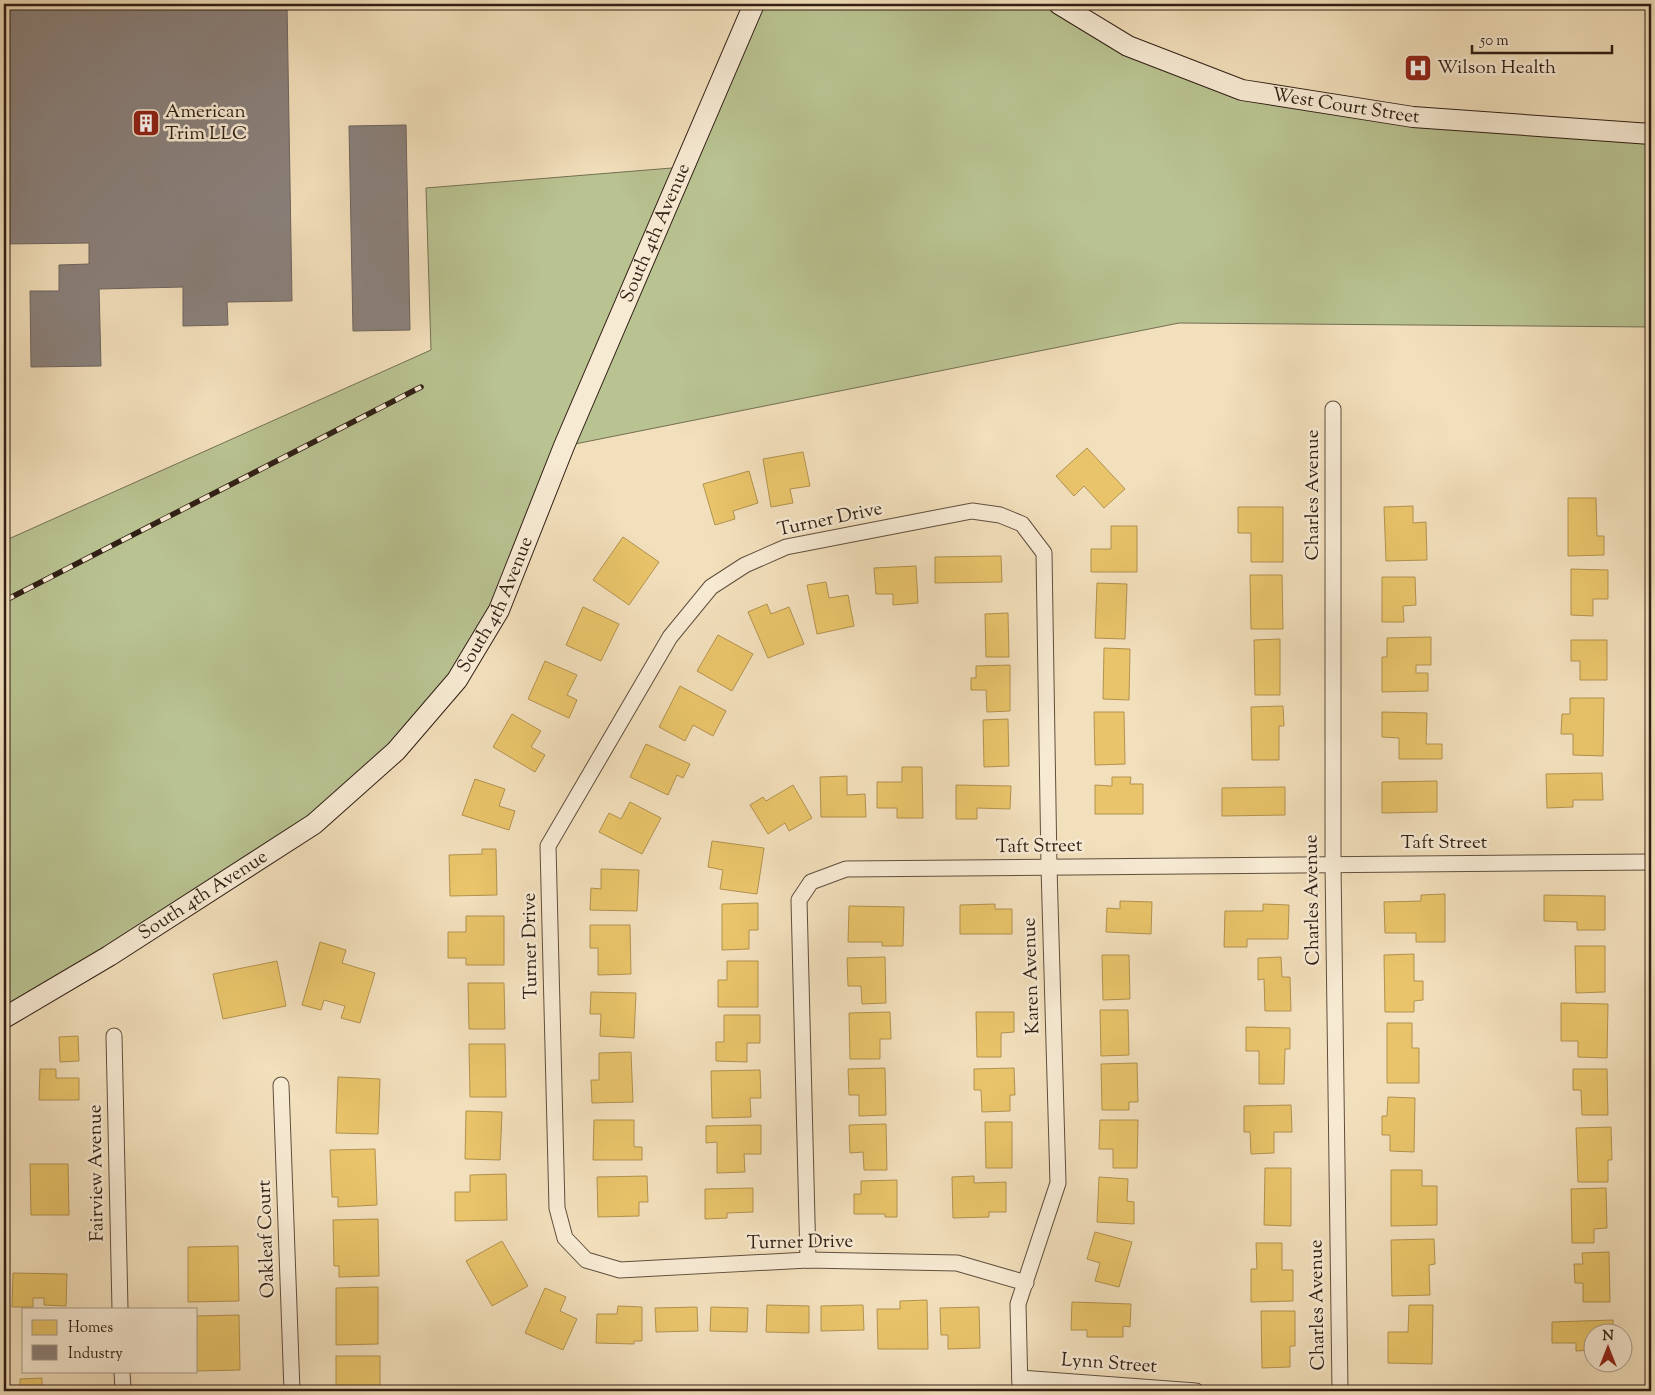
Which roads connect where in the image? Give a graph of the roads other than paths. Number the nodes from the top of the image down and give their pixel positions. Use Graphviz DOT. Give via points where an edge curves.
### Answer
graph roads {
  1 [pos="754,4"];
  2 [pos="1059,4"];
  3 [pos="1651,134"];
  4 [pos="1333,409"];
  5 [pos="1044,552"];
  6 [pos="1651,862"];
  7 [pos="1332,864"];
  8 [pos="1049,867"];
  9 [pos="4,1018"];
  10 [pos="114,1036"];
  11 [pos="281,1084"];
  12 [pos="808,1260"];
  13 [pos="1026,1283"];
  14 [pos="120,1308"];
  15 [pos="122,1372"];
  16 [pos="1020,1384"];
  17 [pos="123,1391"];
  18 [pos="292,1391"];
  19 [pos="1196,1391"];
  20 [pos="1340,1391"];
  1 -- 9 [label="street, South 4th Avenue" via="564,446 499,610 457,680 396,751 314,824 109,956"];
  2 -- 3 [label="street, West Court Street" via="1128,46 1242,90 1413,117"];
  4 -- 7 [label="street, Charles Avenue"];
  5 -- 8 [label="street, Karen Avenue"];
  5 -- 12 [label="street, Turner Drive" via="1022,524 1000,515 972,511 786,547 745,565 711,587 670,637 548,846 557,1208 565,1238 586,1260 620,1270"];
  6 -- 7 [label="street, Taft Street"];
  7 -- 8 [label="street, Taft Street"];
  7 -- 20 [label="street, Charles Avenue"];
  8 -- 12 [label="street, Taft Street" via="846,869 811,882 799,900"];
  8 -- 13 [label="street, Karen Avenue" via="1058,1183"];
  10 -- 14 [label="street, Fairview Avenue"];
  11 -- 18 [label="street, Oakleaf Court"];
  12 -- 13 [label="street, Turner Drive" via="957,1263"];
  13 -- 16 [label="street, Karen Avenue" via="1018,1304"];
  15 -- 17 [label="street"];
  16 -- 19 [label="street, Lynn Street"];
}
